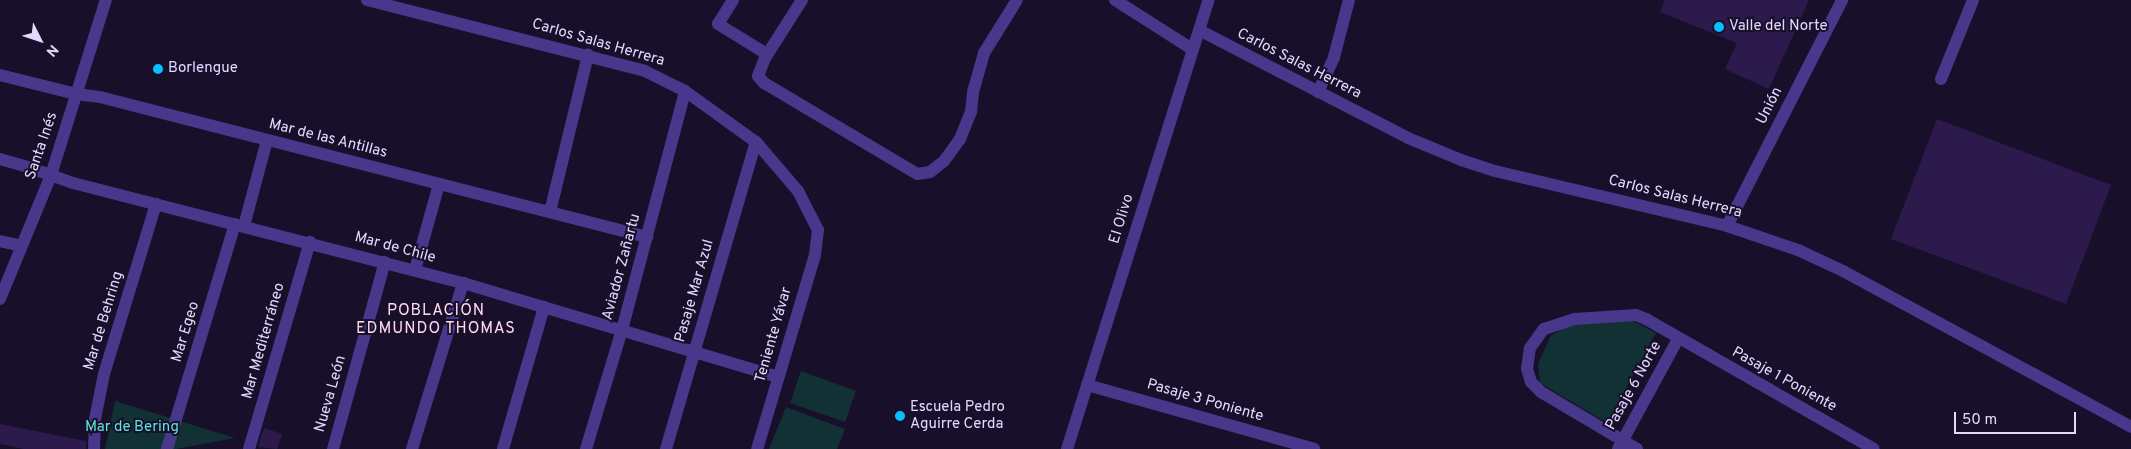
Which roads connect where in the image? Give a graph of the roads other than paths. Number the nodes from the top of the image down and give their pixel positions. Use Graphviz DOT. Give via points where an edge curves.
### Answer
graph roads {
  1 [pos="106,0"];
  2 [pos="367,0"];
  3 [pos="733,0"];
  4 [pos="802,0"];
  5 [pos="1017,0"];
  6 [pos="1115,0"];
  7 [pos="1209,0"];
  8 [pos="1349,0"];
  9 [pos="1842,0"];
  10 [pos="1973,0"];
  11 [pos="1199,30"];
  12 [pos="1192,49"];
  13 [pos="767,54"];
  14 [pos="588,55"];
  15 [pos="0,75"];
  16 [pos="1942,79"];
  17 [pos="685,91"];
  18 [pos="1318,92"];
  19 [pos="76,94"];
  20 [pos="267,140"];
  21 [pos="756,142"];
  22 [pos="0,160"];
  23 [pos="51,175"];
  24 [pos="438,184"];
  25 [pos="156,204"];
  26 [pos="550,212"];
  27 [pos="240,225"];
  28 [pos="1727,226"];
  29 [pos="818,230"];
  30 [pos="646,237"];
  31 [pos="0,241"];
  32 [pos="310,242"];
  33 [pos="21,246"];
  34 [pos="385,262"];
  35 [pos="415,270"];
  36 [pos="463,283"];
  37 [pos="0,299"];
  38 [pos="544,308"];
  39 [pos="622,330"];
  40 [pos="1678,339"];
  41 [pos="694,352"];
  42 [pos="778,377"];
  43 [pos="1087,385"];
  44 [pos="2131,427"];
  45 [pos="1620,445"];
  46 [pos="94,449"];
  47 [pos="167,449"];
  48 [pos="250,449"];
  49 [pos="332,449"];
  50 [pos="412,449"];
  51 [pos="503,449"];
  52 [pos="586,449"];
  53 [pos="666,449"];
  54 [pos="757,449"];
  55 [pos="1067,449"];
  56 [pos="1314,449"];
  57 [pos="1637,449"];
  58 [pos="1874,449"];
  1 -- 19 [label="street, Santa Inés"];
  2 -- 14 [label="street, Carlos Salas Herrera"];
  3 -- 13 [label="street" via="718,24"];
  4 -- 13 [label="street"];
  5 -- 13 [label="street" via="984,52 971,112 960,140 944,161 930,172 917,174 764,82 758,76"];
  6 -- 12 [label="street"];
  7 -- 11 [label="street, El Olivo"];
  8 -- 18 [label="street" via="1334,57"];
  9 -- 28 [label="street, Unión"];
  10 -- 16 [label="street"];
  11 -- 12 [label="street, El Olivo"];
  11 -- 18 [label="street, Carlos Salas Herrera"];
  12 -- 43 [label="street, El Olivo"];
  14 -- 17 [label="street, Carlos Salas Herrera" via="645,71"];
  14 -- 26 [label="street"];
  15 -- 19 [label="street, Mar de las Antillas"];
  17 -- 21 [label="street, Carlos Salas Herrera"];
  17 -- 30 [label="street, Aviador Zañartu"];
  18 -- 28 [label="street, Carlos Salas Herrera" via="1408,138 1461,160"];
  19 -- 20 [label="street, Mar de las Antillas" via="100,97"];
  19 -- 23 [label="street, Santa Inés"];
  20 -- 24 [label="street, Mar de las Antillas"];
  20 -- 27 [label="street, Mar Egeo"];
  21 -- 29 [label="street, Carlos Salas Herrera" via="798,191"];
  21 -- 41 [label="street, Pasaje Mar Azul"];
  22 -- 23 [label="street, Mar de Chile"];
  23 -- 25 [label="street, Mar de Chile"];
  23 -- 33 [label="street, Santa Inés"];
  24 -- 26 [label="street, Mar de las Antillas"];
  24 -- 35 [label="street"];
  25 -- 27 [label="street, Mar de Chile"];
  25 -- 46 [label="street, Mar de Behring" via="102,382 95,419"];
  26 -- 30 [label="street, Mar de las Antillas"];
  27 -- 32 [label="street, Mar de Chile"];
  27 -- 47 [label="street, Mar Egeo"];
  28 -- 44 [label="street, Carlos Salas Herrera" via="1822,260"];
  29 -- 42 [label="street, Teniente Yávar" via="814,255"];
  30 -- 39 [label="street, Aviador Zañartu"];
  31 -- 33 [label="street"];
  32 -- 34 [label="street, Mar de Chile"];
  32 -- 48 [label="street, Mar Mediterráneo"];
  33 -- 37 [label="street, Santa Inés"];
  34 -- 35 [label="street, Mar de Chile"];
  34 -- 49 [label="street, Nueva León"];
  35 -- 36 [label="street, Mar de Chile"];
  36 -- 38 [label="street, Mar de Chile"];
  36 -- 50 [label="street"];
  38 -- 39 [label="street, Mar de Chile"];
  38 -- 51 [label="street"];
  39 -- 41 [label="street, Mar de Chile"];
  39 -- 52 [label="street, Aviador Zañartu"];
  40 -- 45 [label="street, Pasaje 6 Norte"];
  40 -- 45 [label="street, Pasaje 1 Poniente" via="1636,315 1575,319 1544,329 1530,348 1527,369 1531,382"];
  40 -- 58 [label="street, Pasaje 1 Poniente"];
  41 -- 42 [label="street, Mar de Chile"];
  41 -- 53 [label="street, Pasaje Mar Azul"];
  42 -- 54 [label="street, Teniente Yávar"];
  43 -- 55 [label="street, El Olivo"];
  43 -- 56 [label="street, Pasaje 3 Poniente"];
  45 -- 57 [label="street"];
}
